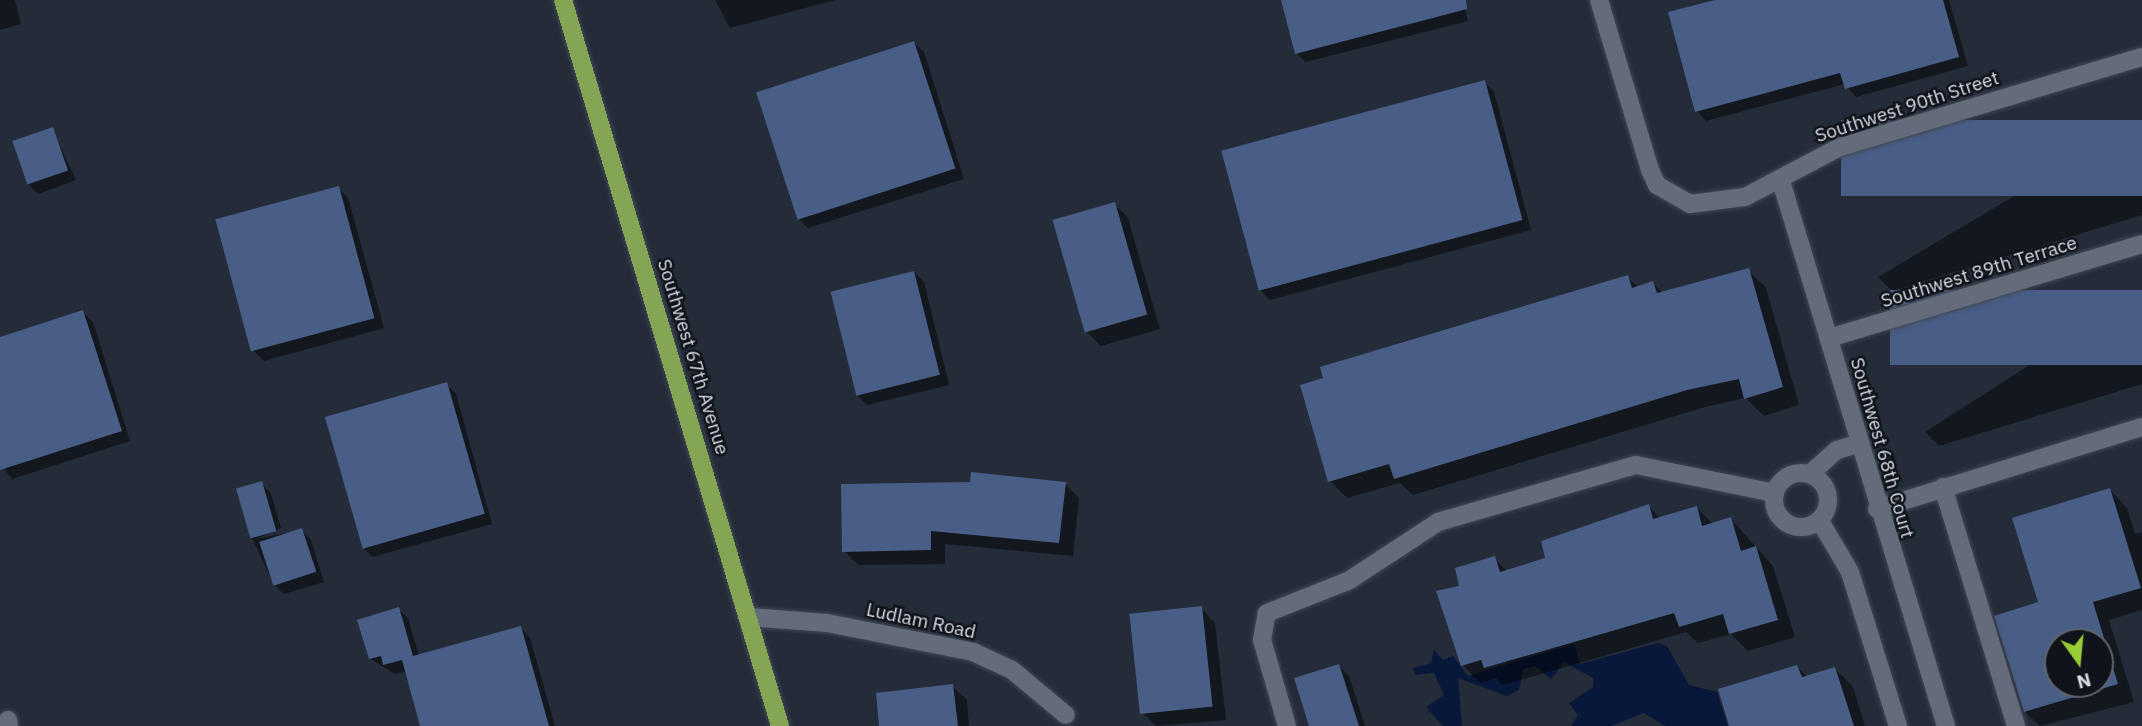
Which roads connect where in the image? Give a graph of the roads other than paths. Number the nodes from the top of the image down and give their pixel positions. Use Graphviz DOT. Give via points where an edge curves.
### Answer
graph roads {
  1 [pos="563,0"];
  2 [pos="1598,0"];
  3 [pos="2142,57"];
  4 [pos="1781,181"];
  5 [pos="2142,244"];
  6 [pos="1829,338"];
  7 [pos="2142,427"];
  8 [pos="1858,444"];
  9 [pos="1810,474"];
  10 [pos="1943,487"];
  11 [pos="1775,493"];
  12 [pos="1877,509"];
  13 [pos="1819,520"];
  14 [pos="748,617"];
  15 [pos="1066,715"];
  16 [pos="780,726"];
  17 [pos="1287,726"];
  18 [pos="1898,726"];
  19 [pos="1946,726"];
  20 [pos="2016,726"];
  1 -- 14 [label="main road, Southwest 67th Avenue"];
  2 -- 4 [label="street, Southwest 90th Street" via="1657,185 1690,204 1745,197"];
  3 -- 4 [label="street, Southwest 90th Street" via="1840,147"];
  4 -- 6 [label="street, Southwest 68th Court"];
  5 -- 6 [label="street, Southwest 89th Terrace"];
  6 -- 8 [label="street, Southwest 68th Court"];
  7 -- 10 [label="street"];
  8 -- 9 [label="street" via="1837,450"];
  8 -- 12 [label="street, Southwest 68th Court"];
  9 -- 11 [label="street" via="1791,475"];
  9 -- 13 [label="street" via="1828,495"];
  10 -- 12 [label="street"];
  10 -- 20 [label="street"];
  11 -- 13 [label="street" via="1776,510 1787,524 1804,527"];
  11 -- 17 [label="street" via="1659,465 1609,469 1438,522 1348,581 1276,605 1263,624"];
  12 -- 19 [label="street, Southwest 68th Court"];
  13 -- 18 [label="street" via="1850,572"];
  14 -- 15 [label="street, Ludlam Road" via="827,623 973,652 1012,670"];
  14 -- 16 [label="main road, Southwest 67th Avenue"];
}
